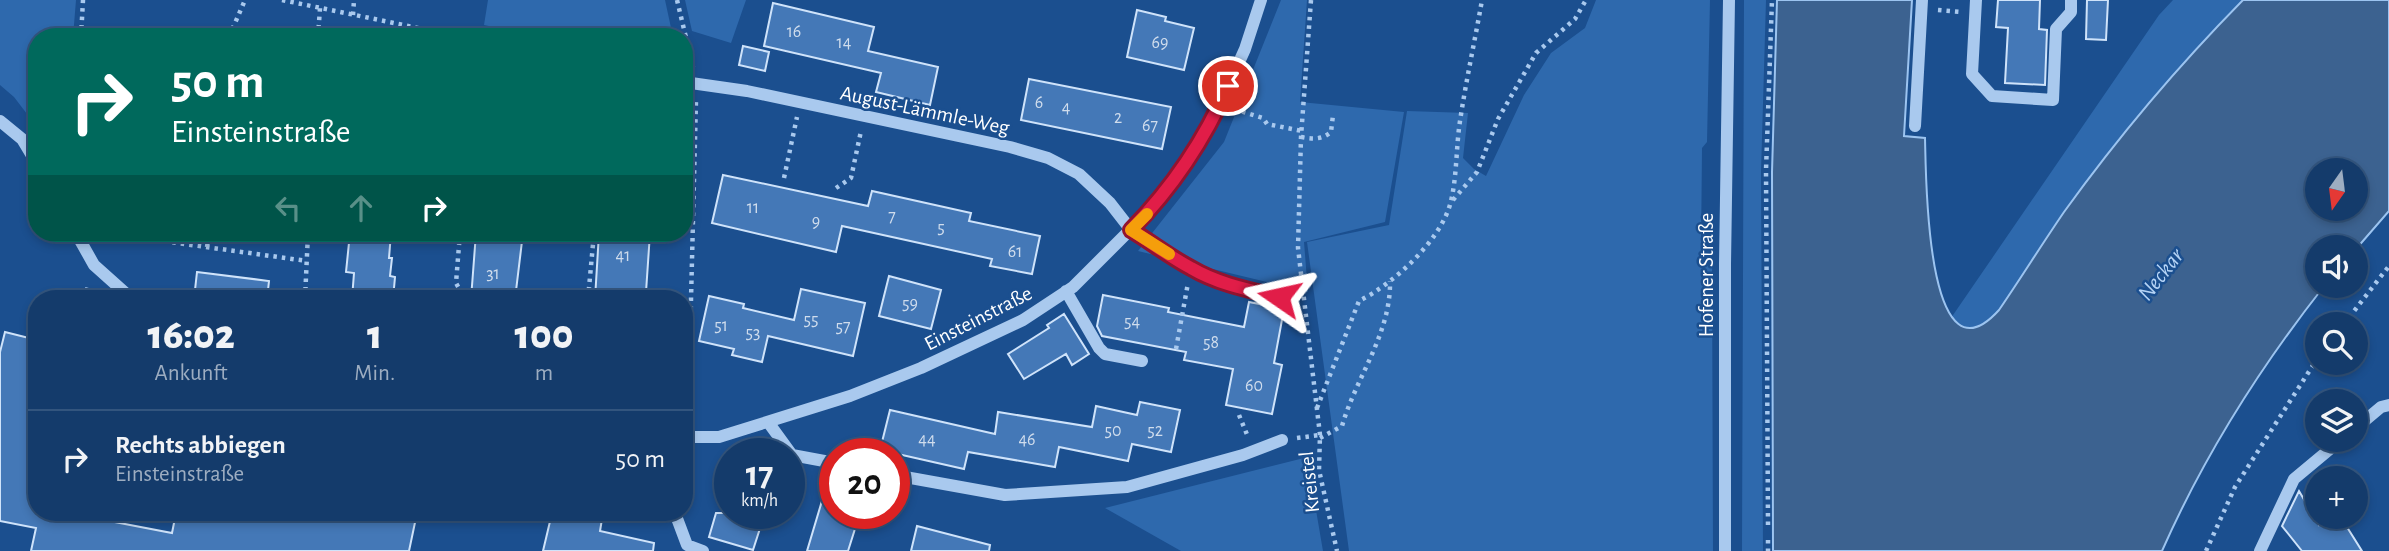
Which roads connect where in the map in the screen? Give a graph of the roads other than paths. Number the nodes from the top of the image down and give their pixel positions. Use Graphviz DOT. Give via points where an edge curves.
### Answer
graph roads {
  1 [pos="1261,0"];
  2 [pos="1729,0"];
  3 [pos="1922,0"];
  4 [pos="1976,0"];
  5 [pos="2071,0"];
  6 [pos="693,84"];
  7 [pos="0,121"];
  8 [pos="1915,126"];
  9 [pos="28,149"];
  10 [pos="1131,230"];
  11 [pos="81,242"];
  12 [pos="122,290"];
  13 [pos="1066,291"];
  14 [pos="1279,297"];
  15 [pos="1142,362"];
  16 [pos="2389,405"];
  17 [pos="2368,418"];
  18 [pos="768,422"];
  19 [pos="693,439"];
  20 [pos="1282,440"];
  21 [pos="2326,452"];
  22 [pos="819,460"];
  23 [pos="910,478"];
  24 [pos="677,521"];
  25 [pos="703,551"];
  26 [pos="1725,551"];
  27 [pos="2260,551"];
  1 -- 10 [label="street, Einsteinstraße" via="1212,122 1156,204"];
  2 -- 26 [label="street, Hofener Straße"];
  3 -- 8 [label="street"];
  4 -- 5 [label="street" via="1972,74 1992,96 2053,100 2056,29 2071,12"];
  6 -- 10 [label="street, August-Lämmle-Weg" via="747,91 1048,158 1079,174"];
  7 -- 9 [label="street"];
  10 -- 13 [label="street, Einsteinstraße"];
  10 -- 14 [label="street, August-Lämmle-Weg" via="1190,268 1243,289"];
  11 -- 12 [label="street" via="94,265"];
  13 -- 15 [label="street" via="1105,354"];
  13 -- 18 [label="street, Einsteinstraße" via="1023,320 921,368"];
  16 -- 17 [label="street"];
  18 -- 19 [label="street, Einsteinstraße" via="719,437"];
  18 -- 22 [label="street" via="792,455"];
  20 -- 23 [label="street" via="1126,487 1005,495"];
  21 -- 27 [label="street" via="2294,479"];
  24 -- 25 [label="street" via="687,545"];
}
